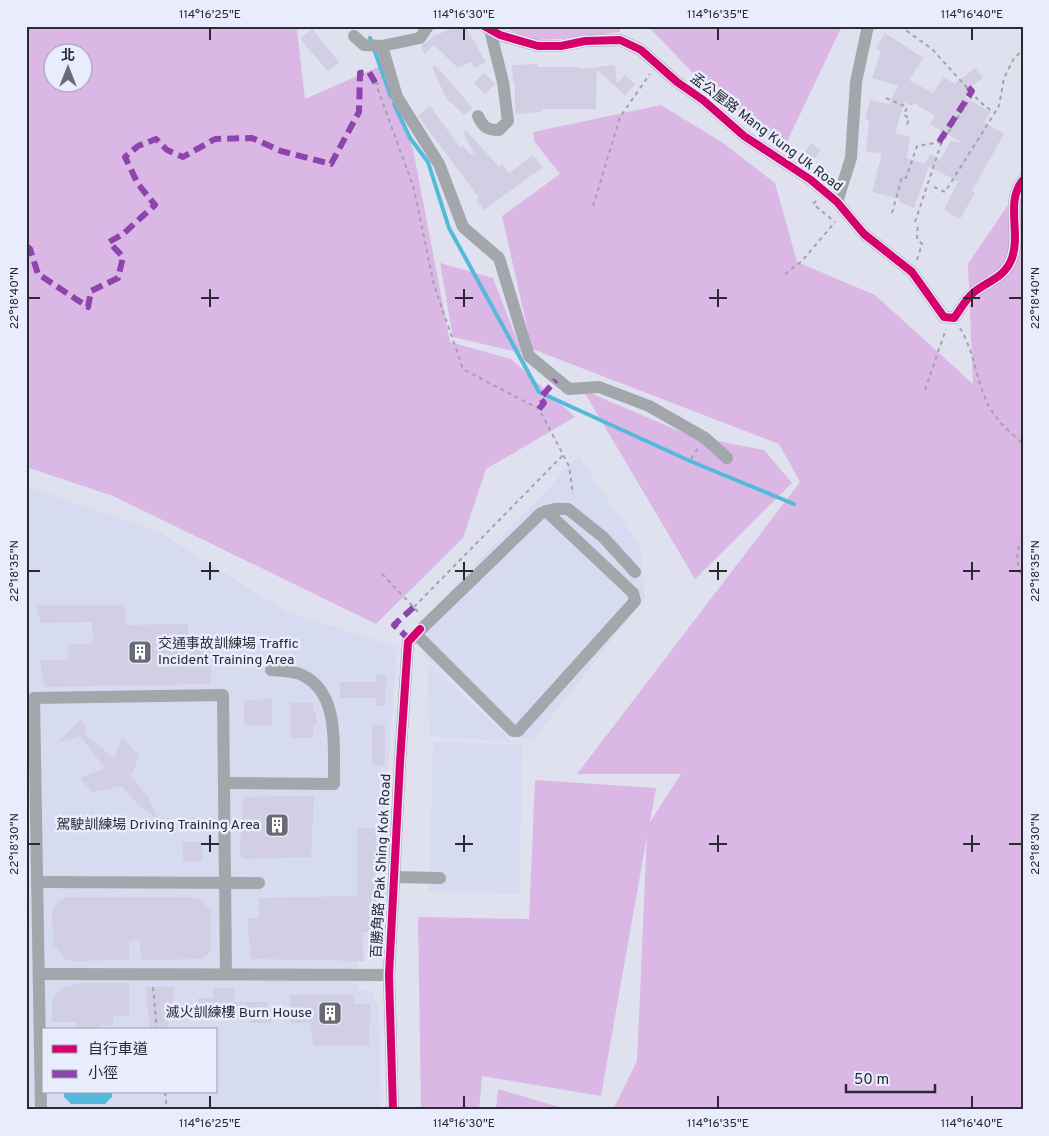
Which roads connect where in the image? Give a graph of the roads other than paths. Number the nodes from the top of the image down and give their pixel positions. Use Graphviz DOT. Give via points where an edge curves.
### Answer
graph roads {
  1 [pos="428,26"];
  2 [pos="868,26"];
  3 [pos="487,28"];
  4 [pos="354,36"];
  5 [pos="381,45"];
  6 [pos="478,116"];
  7 [pos="1023,180"];
  8 [pos="837,202"];
  9 [pos="727,458"];
  10 [pos="546,512"];
  11 [pos="635,572"];
  12 [pos="418,631"];
  13 [pos="271,670"];
  14 [pos="30,696"];
  15 [pos="224,783"];
  16 [pos="394,877"];
  17 [pos="440,878"];
  18 [pos="37,882"];
  19 [pos="225,882"];
  20 [pos="259,884"];
  21 [pos="39,974"];
  22 [pos="226,974"];
  23 [pos="389,975"];
  24 [pos="41,1110"];
  25 [pos="393,1110"];
  1 -- 5 [label="street" via="420,38"];
  2 -- 8 [label="street" via="856,82 850,158"];
  3 -- 6 [label="street" via="503,82 508,121 499,130 489,130"];
  3 -- 8 [label="street, 孟公屋路 Mang Kung Uk Road" via="538,46 620,40 641,50 744,136"];
  4 -- 5 [label="street" via="364,45"];
  5 -- 9 [label="street" via="397,97 439,164 463,227 499,258 529,356 569,390 599,387 649,406 704,438"];
  7 -- 8 [label="street, 孟公屋路 Mang Kung Uk Road" via="1015,193 1015,248 1007,269 993,282 973,293 952,317 944,317 912,272 864,234"];
  10 -- 11 [label="street" via="568,509 603,537"];
  10 -- 12 [label="street, 百勝角路 Pak Shing Kok Road" via="541,513"];
  10 -- 12 [label="street" via="633,593 634,601 518,731 513,731"];
  12 -- 16 [label="street, 百勝角路 Pak Shing Kok Road" via="408,642"];
  13 -- 15 [label="street" via="302,674 321,689 332,716 334,784"];
  14 -- 15 [label="street" via="223,696"];
  14 -- 18 [label="street"];
  15 -- 19 [label="street"];
  16 -- 17 [label="street"];
  16 -- 23 [label="street, 百勝角路 Pak Shing Kok Road"];
  18 -- 19 [label="street"];
  18 -- 21 [label="street"];
  19 -- 20 [label="street"];
  19 -- 22 [label="street"];
  21 -- 22 [label="street"];
  21 -- 24 [label="street"];
  22 -- 23 [label="street"];
  23 -- 25 [label="street, 百勝角路 Pak Shing Kok Road"];
}
